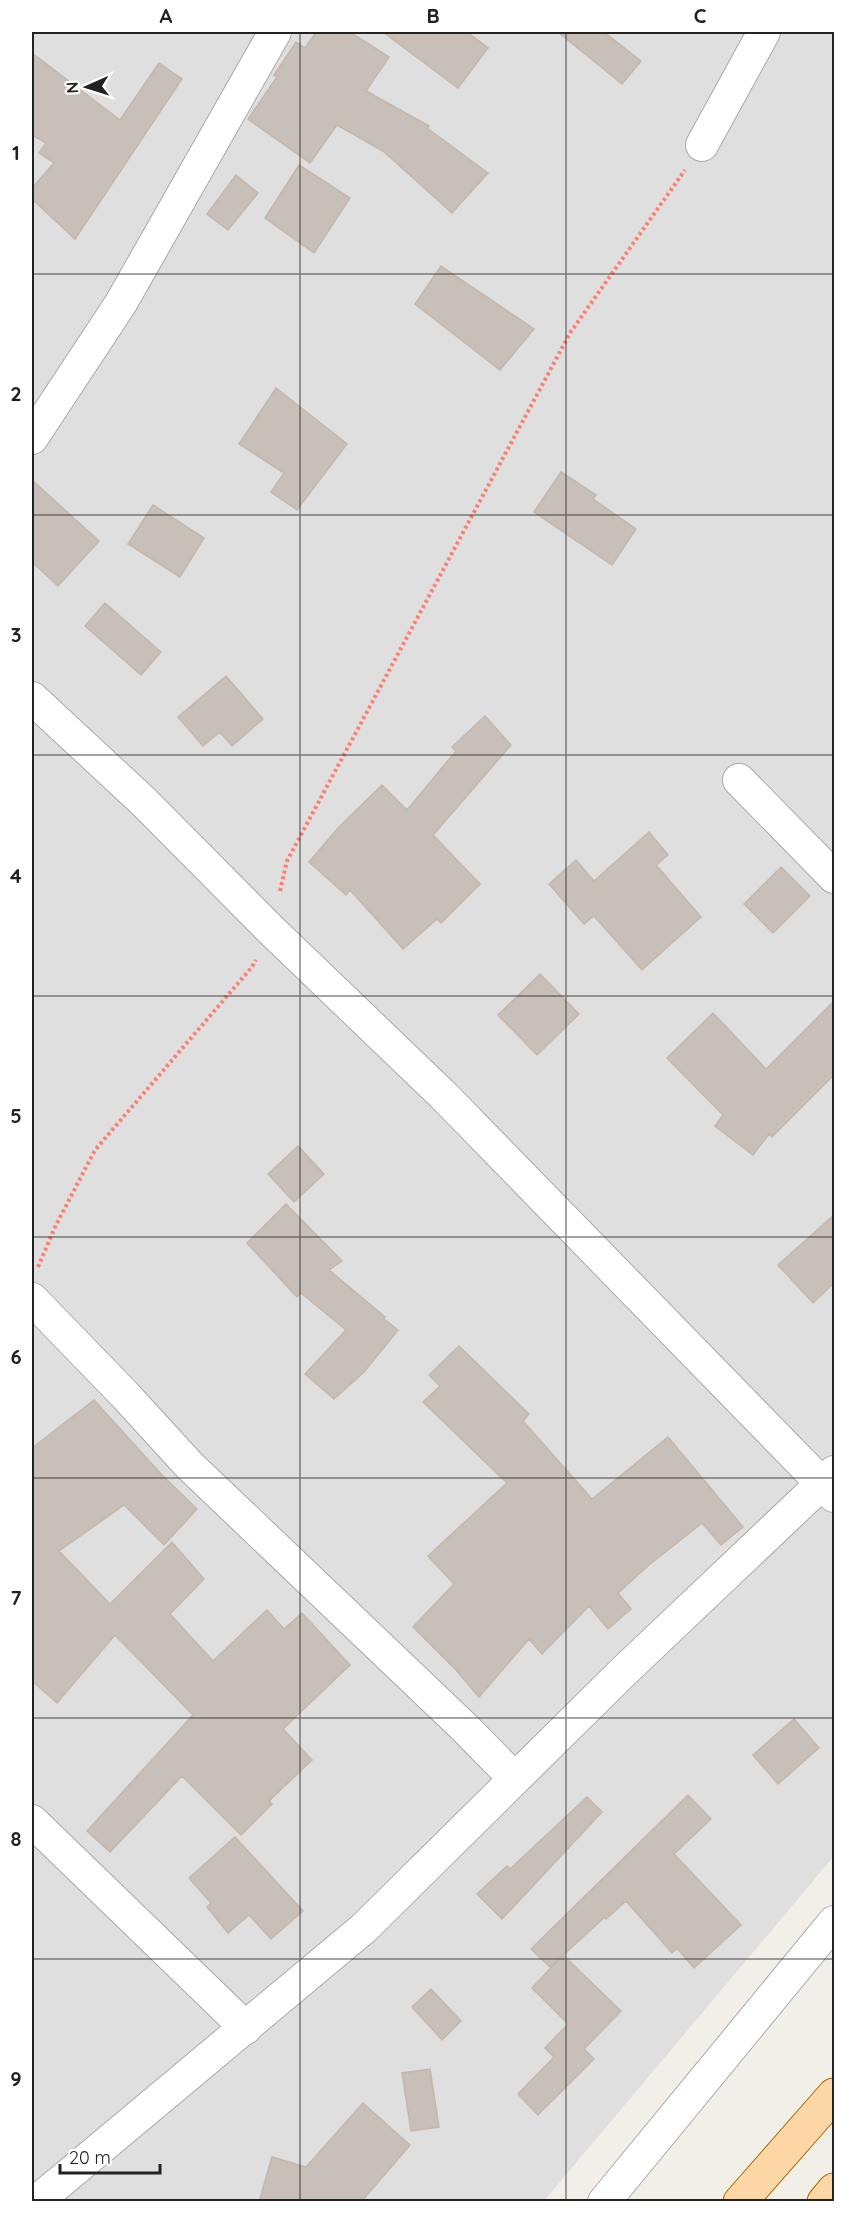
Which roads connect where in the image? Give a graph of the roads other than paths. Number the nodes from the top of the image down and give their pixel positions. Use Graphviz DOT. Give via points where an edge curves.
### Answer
graph roads {
  1 [pos="275,32"];
  2 [pos="764,32"];
  3 [pos="702,145"];
  4 [pos="32,438"];
  5 [pos="32,698"];
  6 [pos="739,780"];
  7 [pos="834,878"];
  8 [pos="33,1286"];
  9 [pos="831,1484"];
  10 [pos="514,1778"];
  11 [pos="32,1821"];
  12 [pos="834,1922"];
  13 [pos="246,2028"];
  14 [pos="834,2095"];
  15 [pos="834,2190"];
  16 [pos="36,2202"];
  17 [pos="604,2202"];
  18 [pos="740,2202"];
  19 [pos="824,2202"];
  1 -- 4 [label="street" via="121,303"];
  2 -- 3 [label="street"];
  5 -- 9 [label="street" via="444,1096"];
  6 -- 7 [label="street"];
  8 -- 10 [label="street" via="189,1465"];
  9 -- 10 [label="street" via="621,1674"];
  10 -- 13 [label="street" via="364,1928"];
  11 -- 13 [label="street"];
  12 -- 17 [label="street"];
  13 -- 16 [label="street"];
  14 -- 18 [label="main road"];
  15 -- 19 [label="main road"];
}
